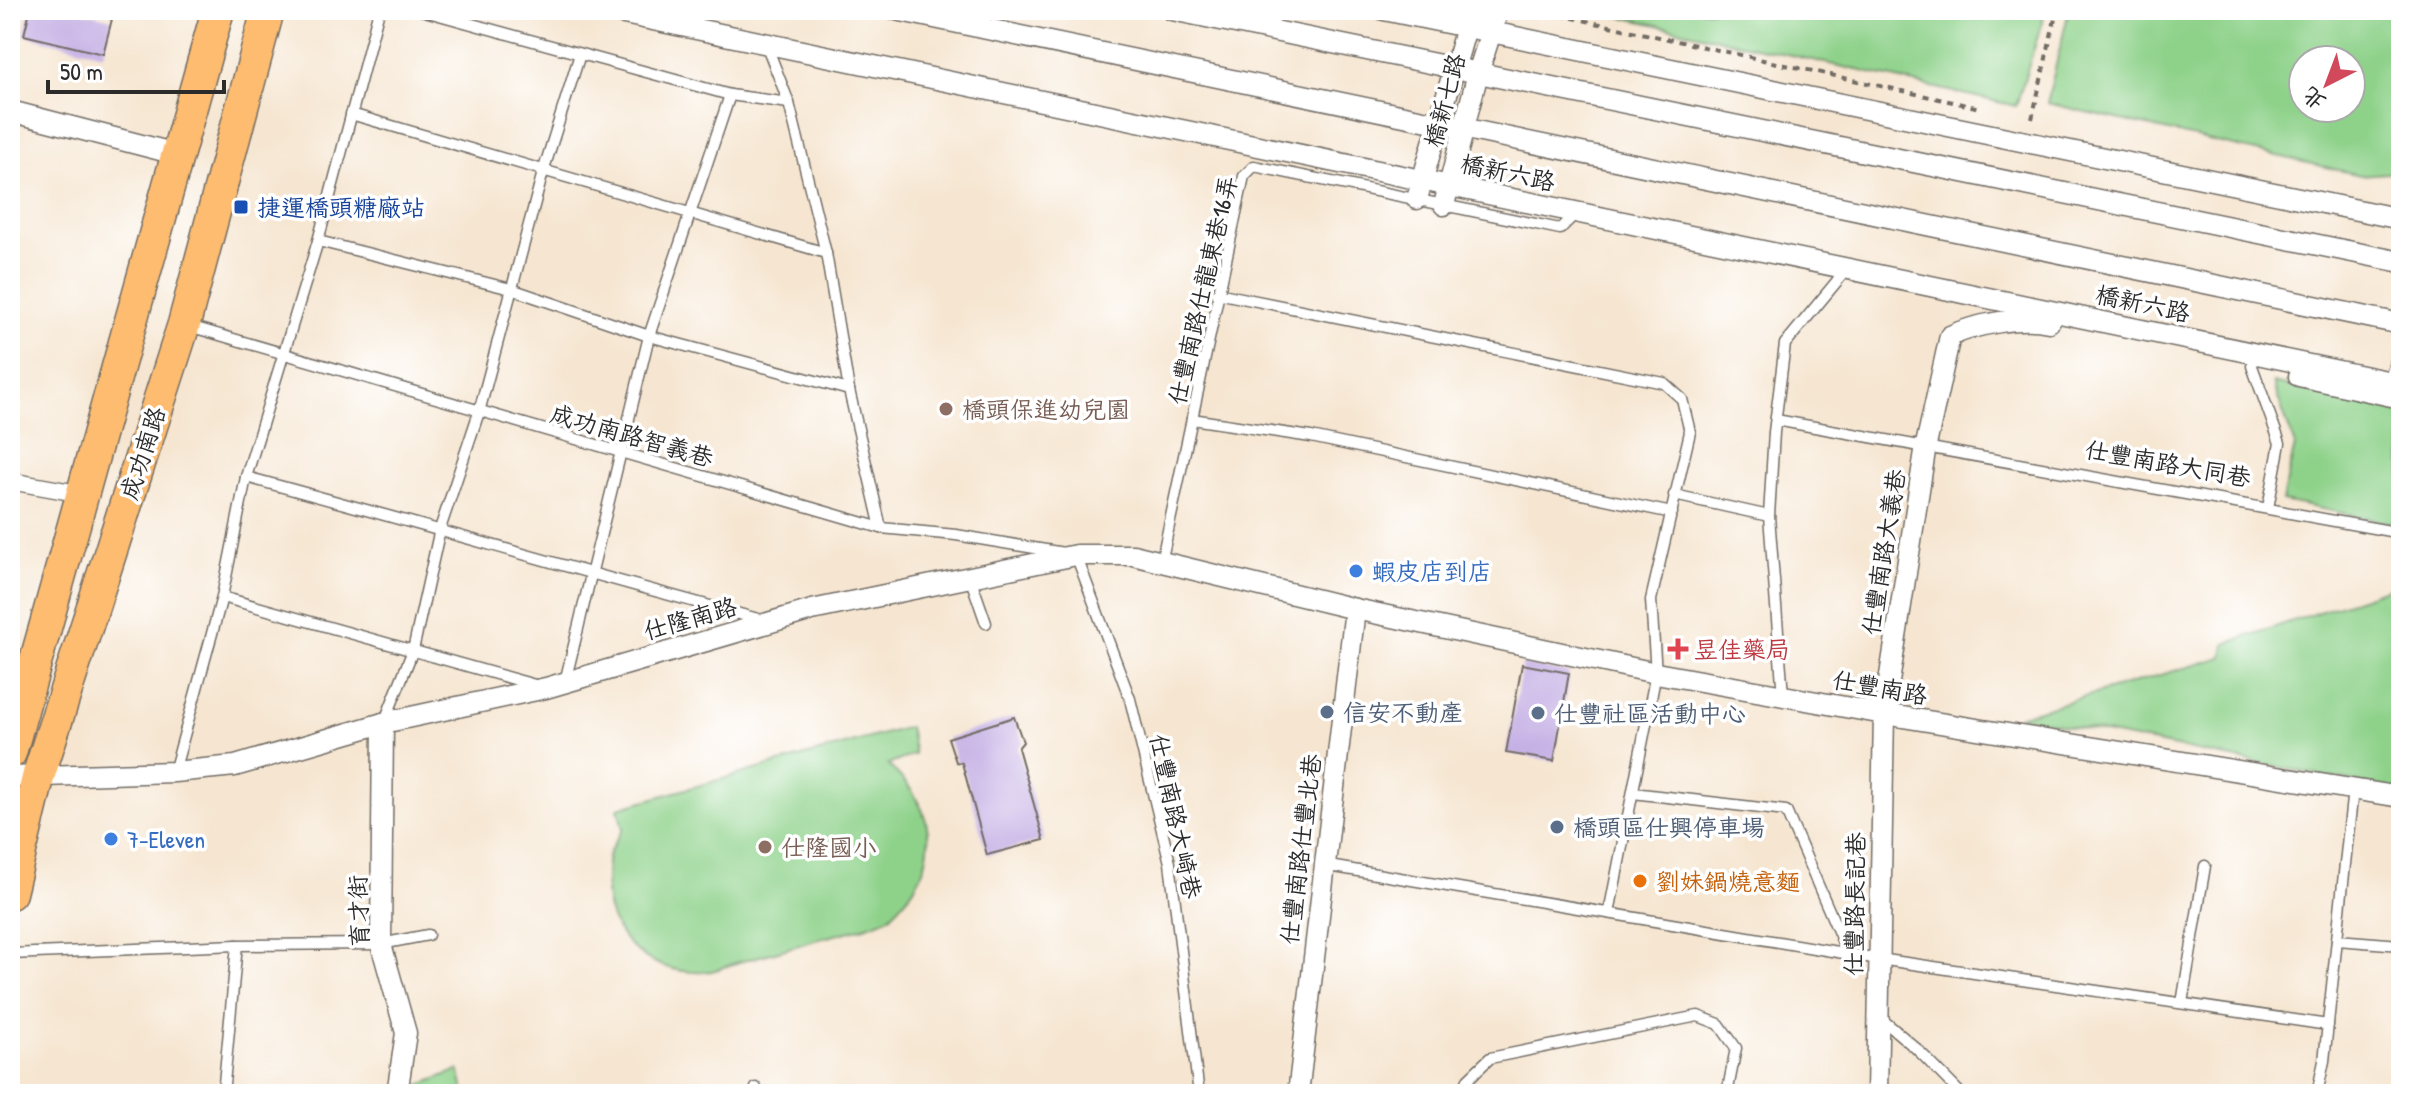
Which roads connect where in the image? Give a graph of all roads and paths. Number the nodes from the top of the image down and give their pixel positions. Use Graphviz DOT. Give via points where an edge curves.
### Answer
graph roads {
  1 [pos="218,10"];
  2 [pos="268,10"];
  3 [pos="379,10"];
  4 [pos="421,10"];
  5 [pos="605,10"];
  6 [pos="896,10"];
  7 [pos="1172,10"];
  8 [pos="1384,10"];
  9 [pos="1498,10"];
  10 [pos="1537,10"];
  11 [pos="2057,10"];
  12 [pos="1469,18"];
  13 [pos="1491,32"];
  14 [pos="766,43"];
  15 [pos="580,54"];
  16 [pos="1453,68"];
  17 [pos="1478,73"];
  18 [pos="730,95"];
  19 [pos="789,103"];
  20 [pos="1986,109"];
  21 [pos="10,111"];
  22 [pos="351,114"];
  23 [pos="2032,119"];
  24 [pos="1438,123"];
  25 [pos="1464,128"];
  26 [pos="176,154"];
  27 [pos="543,172"];
  28 [pos="1420,190"];
  29 [pos="1446,196"];
  30 [pos="692,215"];
  31 [pos="2401,219"];
  32 [pos="318,241"];
  33 [pos="826,253"];
  34 [pos="2401,262"];
  35 [pos="1847,269"];
  36 [pos="511,289"];
  37 [pos="1217,293"];
  38 [pos="184,324"];
  39 [pos="2401,324"];
  40 [pos="649,336"];
  41 [pos="285,353"];
  42 [pos="2401,359"];
  43 [pos="2252,366"];
  44 [pos="849,390"];
  45 [pos="2397,390"];
  46 [pos="479,412"];
  47 [pos="1192,419"];
  48 [pos="1776,420"];
  49 [pos="1926,445"];
  50 [pos="621,452"];
  51 [pos="246,477"];
  52 [pos="10,481"];
  53 [pos="83,494"];
  54 [pos="1674,495"];
  55 [pos="2268,508"];
  56 [pos="1672,513"];
  57 [pos="1769,516"];
  58 [pos="881,528"];
  59 [pos="440,529"];
  60 [pos="2401,533"];
  61 [pos="1076,555"];
  62 [pos="1161,563"];
  63 [pos="593,575"];
  64 [pos="970,577"];
  65 [pos="222,597"];
  66 [pos="1355,609"];
  67 [pos="772,623"];
  68 [pos="986,623"];
  69 [pos="413,650"];
  70 [pos="1656,673"];
  71 [pos="556,685"];
  72 [pos="1783,696"];
  73 [pos="1884,714"];
  74 [pos="383,723"];
  75 [pos="10,753"];
  76 [pos="174,772"];
  77 [pos="24,776"];
  78 [pos="2353,789"];
  79 [pos="1633,793"];
  80 [pos="2401,797"];
  81 [pos="1323,865"];
  82 [pos="2205,866"];
  83 [pos="10,893"];
  84 [pos="1609,913"];
  85 [pos="428,935"];
  86 [pos="2337,940"];
  87 [pos="381,944"];
  88 [pos="237,945"];
  89 [pos="2401,945"];
  90 [pos="10,954"];
  91 [pos="1848,954"];
  92 [pos="1879,959"];
  93 [pos="2182,1003"];
  94 [pos="1878,1016"];
  95 [pos="2328,1025"];
  96 [pos="223,1094"];
  97 [pos="397,1094"];
  98 [pos="1199,1094"];
  99 [pos="1298,1094"];
  100 [pos="1464,1094"];
  101 [pos="1727,1094"];
  102 [pos="1877,1094"];
  103 [pos="1961,1094"];
  104 [pos="2317,1094"];
  1 -- 26 [label="main road, 成功南路"];
  2 -- 38 [label="main road, 成功南路"];
  3 -- 22 [label="lane"];
  4 -- 15 [label="lane"];
  5 -- 14 [label="street, 橋新六路"];
  6 -- 24 [label="street, 橋新六路"];
  7 -- 16 [label="street"];
  8 -- 12 [label="street"];
  9 -- 13 [label="street, 橋新七路"];
  10 -- 20 [label="path"];
  11 -- 23 [label="path"];
  12 -- 13 [label="street"];
  12 -- 16 [label="street, 橋新七路"];
  13 -- 17 [label="street, 橋新七路"];
  13 -- 31 [label="street"];
  14 -- 19 [label="lane"];
  14 -- 28 [label="street, 橋新六路"];
  15 -- 18 [label="lane"];
  15 -- 27 [label="lane"];
  16 -- 17 [label="street"];
  16 -- 24 [label="street, 橋新七路"];
  17 -- 25 [label="street, 橋新七路"];
  17 -- 34 [label="street"];
  18 -- 19 [label="lane"];
  18 -- 30 [label="lane"];
  19 -- 33 [label="lane"];
  21 -- 26 [label="street"];
  22 -- 27 [label="lane"];
  22 -- 32 [label="lane"];
  24 -- 25 [label="street, 橋新六路"];
  24 -- 28 [label="street, 橋新七路"];
  25 -- 29 [label="street, 橋新七路"];
  25 -- 39 [label="street, 橋新六路"];
  26 -- 53 [label="main road, 成功南路"];
  27 -- 30 [label="lane"];
  27 -- 36 [label="lane"];
  28 -- 29 [label="street, 橋新六路"];
  28 -- 37 [label="lane, 仕豐南路仕龍東巷16弄" via="1254,166 1244,176"];
  29 -- 35 [label="street, 橋新六路" via="1576,213"];
  30 -- 33 [label="lane"];
  30 -- 40 [label="lane"];
  32 -- 36 [label="lane"];
  32 -- 41 [label="lane"];
  33 -- 44 [label="lane"];
  35 -- 45 [label="street, 橋新六路"];
  35 -- 48 [label="lane" via="1785,344"];
  36 -- 40 [label="lane"];
  36 -- 46 [label="lane"];
  37 -- 47 [label="lane, 仕豐南路仕龍東巷16弄"];
  37 -- 54 [label="lane" via="1664,383 1682,399 1690,432"];
  38 -- 41 [label="lane, 成功南路智義巷"];
  38 -- 77 [label="main road, 成功南路"];
  40 -- 44 [label="lane"];
  40 -- 50 [label="lane"];
  41 -- 46 [label="lane, 成功南路智義巷"];
  41 -- 51 [label="lane"];
  42 -- 45 [label="street"];
  43 -- 45 [label="street"];
  43 -- 49 [label="street" via="2032,318 1964,329 1950,336"];
  43 -- 55 [label="lane" via="2280,443"];
  44 -- 58 [label="lane"];
  46 -- 50 [label="lane, 成功南路智義巷"];
  46 -- 59 [label="lane"];
  47 -- 56 [label="lane" via="1311,437"];
  47 -- 62 [label="lane, 仕豐南路仕龍東巷16弄"];
  48 -- 49 [label="lane, 仕豐南路大同巷"];
  48 -- 57 [label="lane"];
  49 -- 55 [label="lane, 仕豐南路大同巷"];
  49 -- 73 [label="street, 仕豐南路大義巷"];
  50 -- 58 [label="lane, 成功南路智義巷"];
  50 -- 63 [label="lane"];
  51 -- 59 [label="lane"];
  51 -- 65 [label="lane"];
  52 -- 53 [label="street"];
  53 -- 75 [label="main road, 成功南路"];
  54 -- 56 [label="lane"];
  54 -- 57 [label="lane"];
  55 -- 60 [label="lane, 仕豐南路大同巷"];
  56 -- 70 [label="lane" via="1651,600"];
  57 -- 72 [label="lane"];
  58 -- 61 [label="lane, 成功南路智義巷"];
  59 -- 63 [label="lane"];
  59 -- 69 [label="lane"];
  61 -- 62 [label="street, 仕隆南路" via="1133,555"];
  61 -- 64 [label="street, 仕隆南路"];
  61 -- 98 [label="lane, 仕豐南路大崎巷" via="1130,699 1170,863"];
  62 -- 66 [label="street, 仕隆南路"];
  63 -- 67 [label="lane"];
  63 -- 71 [label="lane"];
  64 -- 67 [label="street, 仕隆南路"];
  64 -- 68 [label="lane"];
  65 -- 69 [label="lane"];
  65 -- 76 [label="lane"];
  66 -- 70 [label="street, 仕豐南路"];
  66 -- 81 [label="street, 仕豐南路仕豐北巷"];
  67 -- 71 [label="street, 仕隆南路"];
  69 -- 71 [label="lane"];
  69 -- 74 [label="lane"];
  70 -- 72 [label="street, 仕豐南路"];
  70 -- 79 [label="lane"];
  71 -- 74 [label="street, 仕隆南路"];
  72 -- 73 [label="street, 仕豐南路"];
  73 -- 78 [label="street, 仕豐南路"];
  73 -- 92 [label="street, 仕豐路長記巷"];
  74 -- 76 [label="street, 仕隆南路" via="235,766"];
  74 -- 87 [label="street, 育才街"];
  76 -- 77 [label="street, 仕隆南路"];
  77 -- 83 [label="main road, 成功南路"];
  78 -- 80 [label="street, 仕豐南路"];
  78 -- 86 [label="lane"];
  79 -- 84 [label="lane"];
  79 -- 91 [label="lane" via="1786,811"];
  81 -- 84 [label="lane"];
  81 -- 99 [label="street, 仕豐南路仕豐北巷"];
  82 -- 93 [label="lane"];
  84 -- 91 [label="lane"];
  85 -- 87 [label="lane"];
  86 -- 89 [label="lane"];
  86 -- 95 [label="lane"];
  87 -- 88 [label="lane"];
  87 -- 97 [label="street, 育才街" via="406,1033"];
  88 -- 90 [label="lane"];
  88 -- 96 [label="lane"];
  91 -- 92 [label="lane"];
  92 -- 93 [label="lane"];
  92 -- 94 [label="street, 仕豐路長記巷"];
  93 -- 95 [label="lane"];
  94 -- 102 [label="street, 仕豐路長記巷"];
  94 -- 103 [label="lane"];
  95 -- 104 [label="lane"];
  100 -- 101 [label="lane" via="1468,1079 1490,1058 1698,1016 1719,1024 1736,1048"];
}
